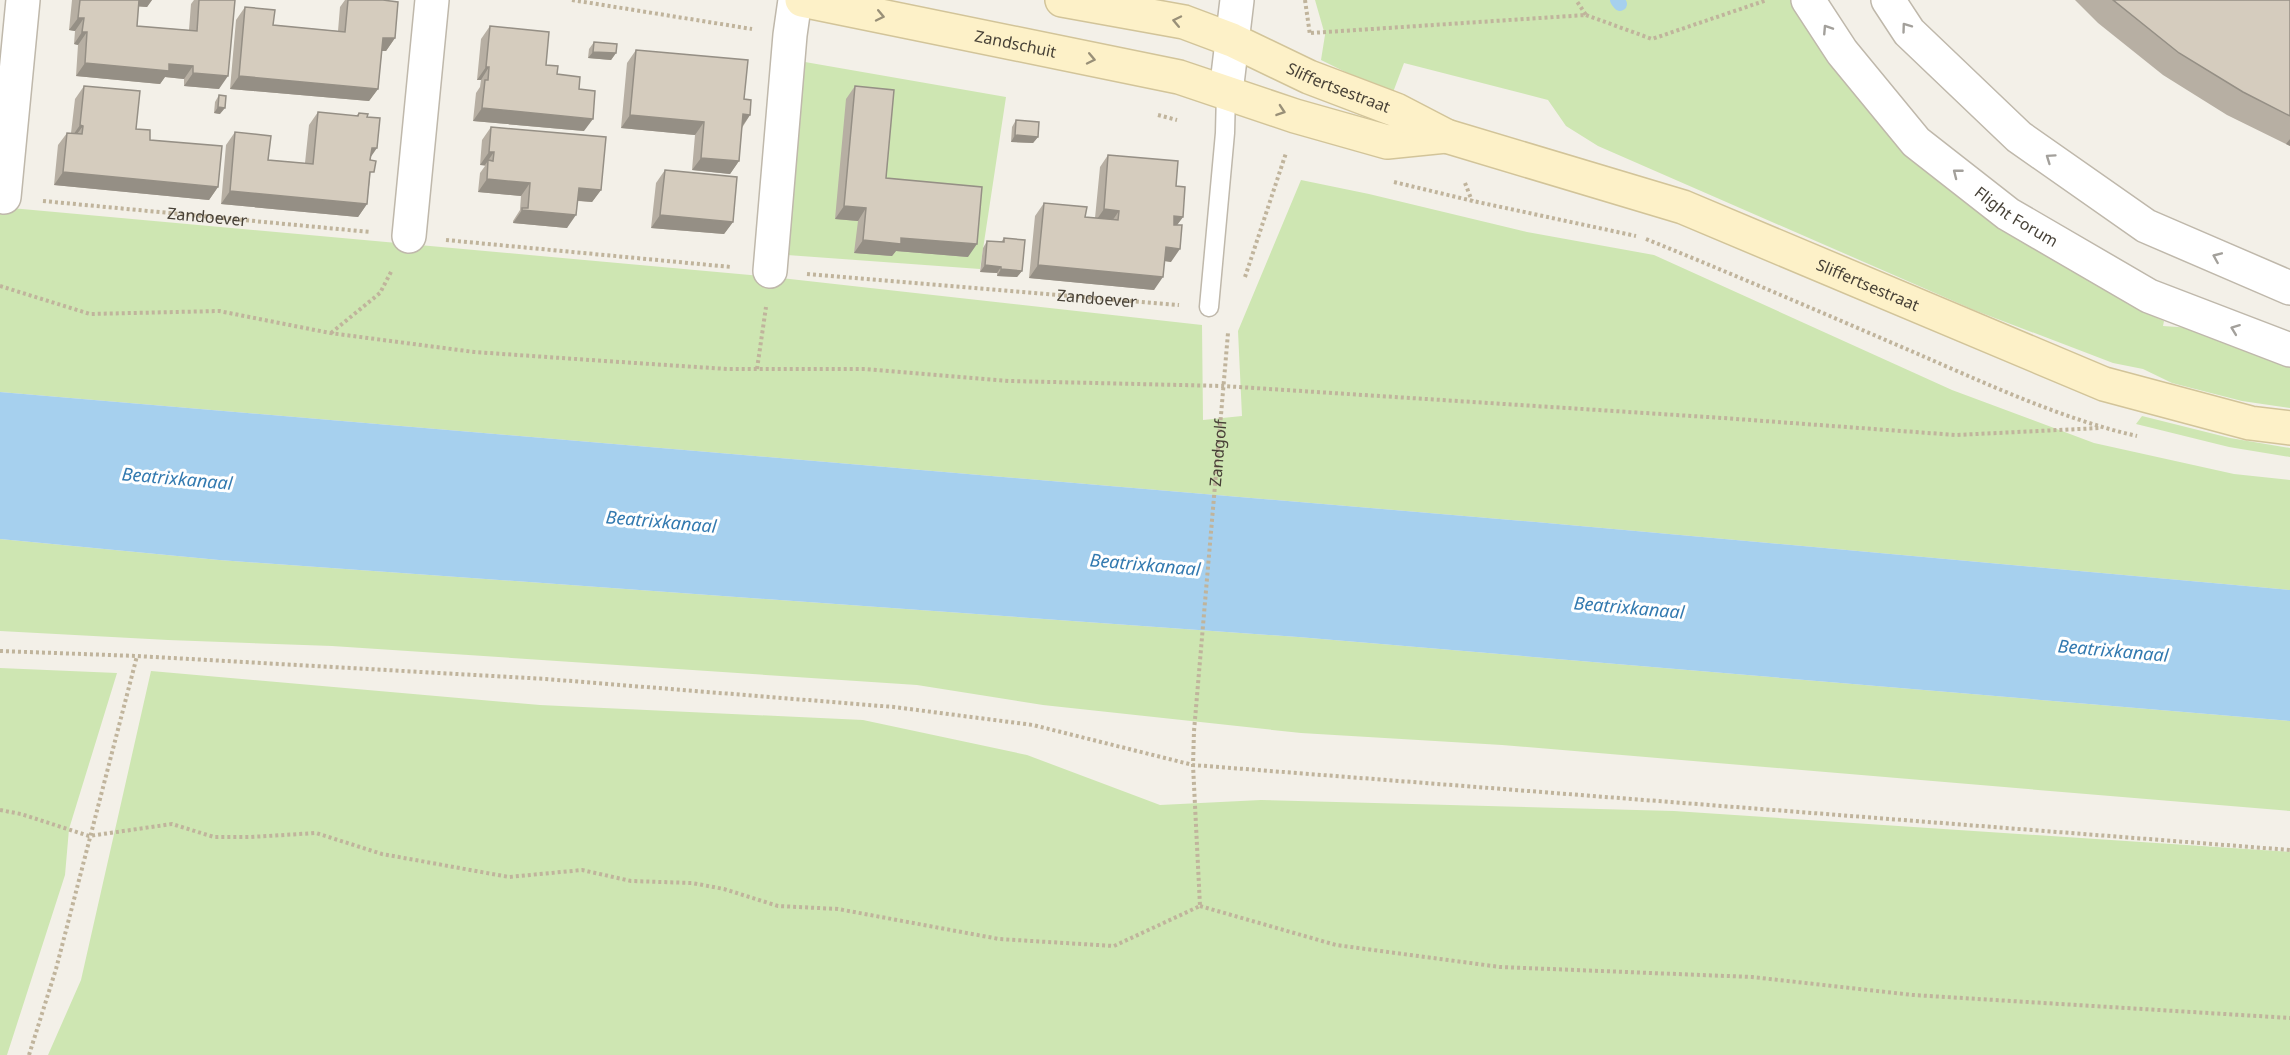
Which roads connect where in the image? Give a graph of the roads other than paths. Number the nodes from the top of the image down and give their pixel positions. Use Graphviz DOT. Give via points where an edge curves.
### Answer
graph roads {
  1 [pos="23,0"];
  2 [pos="432,0"];
  3 [pos="795,0"];
  4 [pos="802,0"];
  5 [pos="1062,0"];
  6 [pos="1236,0"];
  7 [pos="1808,0"];
  8 [pos="1888,0"];
  9 [pos="1232,40"];
  10 [pos="1226,92"];
  11 [pos="1446,136"];
  12 [pos="4,197"];
  13 [pos="409,236"];
  14 [pos="770,271"];
  15 [pos="2290,288"];
  16 [pos="1209,307"];
  17 [pos="2290,350"];
  18 [pos="2290,428"];
  1 -- 12 [label="street"];
  2 -- 13 [label="street"];
  3 -- 14 [label="street"];
  4 -- 10 [label="street, Zandschuit, one-way" via="1179,77"];
  9 -- 5 [label="street, one-way" via="1184,22"];
  6 -- 9 [label="street"];
  17 -- 7 [label="street, Flight Forum, one-way" via="2149,296 2008,214 1916,142 1842,52"];
  15 -- 8 [label="street, one-way" via="2146,226 2019,137 1909,32"];
  9 -- 10 [label="street"];
  9 -- 11 [label="street, Sliffertsestraat" via="1309,77 1396,110"];
  10 -- 11 [label="street, Sliffertsestraat, one-way" via="1387,142"];
  10 -- 16 [label="lane"];
  11 -- 18 [label="street, Sliffertsestraat" via="1683,207 2104,384 2250,423"];
}
